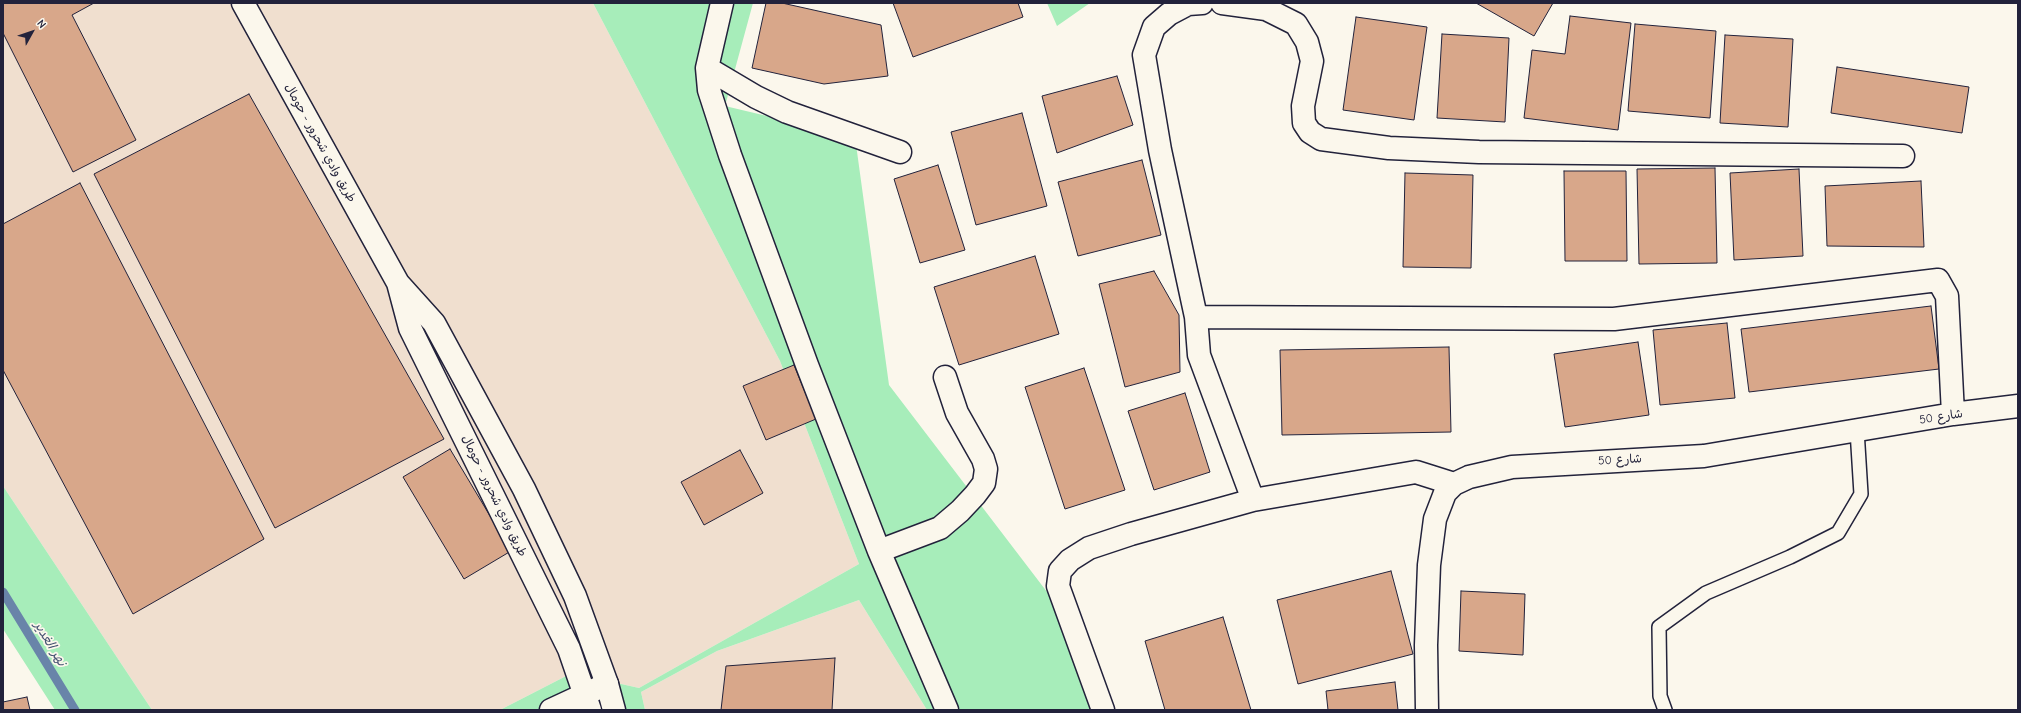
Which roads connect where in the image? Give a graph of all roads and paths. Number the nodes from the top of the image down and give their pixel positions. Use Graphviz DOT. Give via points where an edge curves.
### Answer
graph roads {
  1 [pos="244,3"];
  2 [pos="722,3"];
  3 [pos="1202,3"];
  4 [pos="1222,3"];
  5 [pos="707,68"];
  6 [pos="900,152"];
  7 [pos="1902,156"];
  8 [pos="398,283"];
  9 [pos="1196,317"];
  10 [pos="945,377"];
  11 [pos="2018,406"];
  12 [pos="1953,414"];
  13 [pos="1857,430"];
  14 [pos="1454,484"];
  15 [pos="524,489"];
  16 [pos="1253,500"];
  17 [pos="497,501"];
  18 [pos="879,551"];
  19 [pos="607,684"];
  20 [pos="588,702"];
  21 [pos="550,710"];
  22 [pos="614,710"];
  23 [pos="947,710"];
  24 [pos="1103,710"];
  25 [pos="1427,710"];
  26 [pos="1665,710"];
  1 -- 8 [label="street, طريق وادي شحرور - حومال"];
  2 -- 5 [label="street"];
  3 -- 9 [label="street" via="1188,4 1169,14 1154,27 1144,55 1160,150"];
  4 -- 7 [label="street" via="1266,10 1296,24 1307,42 1312,61 1303,106 1304,123 1310,132 1321,139 1389,148 1479,152"];
  5 -- 6 [label="street" via="787,112"];
  5 -- 18 [label="street" via="709,90 730,156"];
  8 -- 15 [label="street, طريق وادي شحرور - حومال" via="434,323"];
  8 -- 17 [label="street, طريق وادي شحرور - حومال" via="410,328"];
  9 -- 12 [label="street" via="1614,319 1938,280 1947,296"];
  9 -- 16 [label="street" via="1199,355"];
  10 -- 18 [label="street" via="957,412 983,459 986,469 984,483 960,511 940,528"];
  11 -- 12 [label="street, شارع 50"];
  12 -- 13 [label="street, شارع 50"];
  13 -- 14 [label="street, شارع 50" via="1704,456 1512,467 1469,477"];
  13 -- 26 [label="lane" via="1861,494 1838,533 1790,558 1706,594 1659,627 1660,696"];
  14 -- 16 [label="street" via="1416,472"];
  14 -- 25 [label="street" via="1445,493 1435,519 1429,565"];
  15 -- 17 [label="street"];
  15 -- 19 [label="street, طريق وادي شحرور - حومال" via="575,596"];
  16 -- 24 [label="street" via="1089,548 1070,560 1060,571 1058,586"];
  17 -- 20 [label="street, طريق وادي شحرور - حومال" via="569,649"];
  18 -- 23 [label="street"];
  19 -- 20 [label="street"];
  19 -- 22 [label="street, طريق وادي شحرور - حومال"];
  20 -- 21 [label="street"];
}
